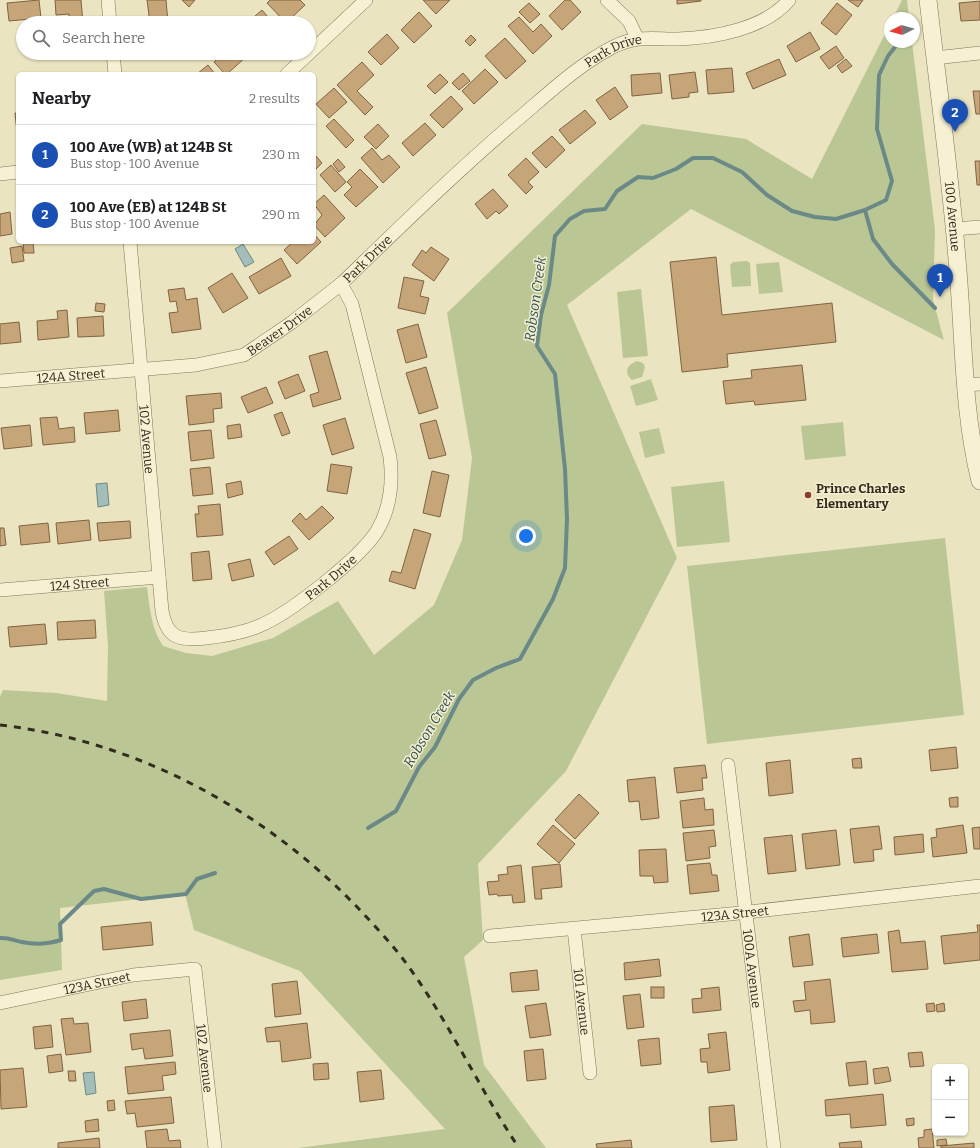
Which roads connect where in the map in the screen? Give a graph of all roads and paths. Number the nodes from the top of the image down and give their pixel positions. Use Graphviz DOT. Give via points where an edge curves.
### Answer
graph roads {
  1 [pos="108,0"];
  2 [pos="366,0"];
  3 [pos="607,0"];
  4 [pos="789,0"];
  5 [pos="928,0"];
  6 [pos="109,16"];
  7 [pos="637,38"];
  8 [pos="316,47"];
  9 [pos="980,53"];
  10 [pos="935,58"];
  11 [pos="114,60"];
  12 [pos="302,60"];
  13 [pos="115,72"];
  14 [pos="289,72"];
  15 [pos="16,172"];
  16 [pos="0,174"];
  17 [pos="980,227"];
  18 [pos="954,228"];
  19 [pos="130,244"];
  20 [pos="341,284"];
  21 [pos="141,369"];
  22 [pos="0,381"];
  23 [pos="973,385"];
  24 [pos="980,481"];
  25 [pos="159,577"];
  26 [pos="0,590"];
  27 [pos="172,635"];
  28 [pos="728,766"];
  29 [pos="980,886"];
  30 [pos="745,912"];
  31 [pos="574,929"];
  32 [pos="490,936"];
  33 [pos="195,969"];
  34 [pos="0,1003"];
  35 [pos="590,1073"];
  36 [pos="215,1148"];
  37 [pos="774,1148"];
  1 -- 6 [label="street"];
  2 -- 8 [label="street"];
  3 -- 7 [label="street" via="628,21"];
  4 -- 7 [label="street, Park Drive" via="770,15 731,32 694,38"];
  5 -- 10 [label="street, 100 Avenue"];
  7 -- 20 [label="street, Park Drive" via="601,54 555,87 463,166"];
  9 -- 10 [label="street"];
  10 -- 18 [label="street, 100 Avenue"];
  11 -- 13 [label="street"];
  12 -- 14 [label="street"];
  15 -- 16 [label="street"];
  17 -- 18 [label="street"];
  18 -- 23 [label="street, 100 Avenue"];
  19 -- 21 [label="street, 102 Avenue"];
  20 -- 21 [label="street, Beaver Drive" via="244,355 196,366"];
  20 -- 27 [label="street, Park Drive" via="352,304 390,457 390,492 378,530 354,558 284,612 261,625 246,631 196,640 185,640"];
  21 -- 22 [label="street, 124A Street"];
  21 -- 25 [label="street, 102 Avenue"];
  23 -- 24 [label="street, 100 Avenue" via="974,455"];
  25 -- 26 [label="street, 124 Street"];
  25 -- 27 [label="street, 102 Avenue" via="163,618"];
  28 -- 30 [label="street, 100A Avenue"];
  29 -- 30 [label="street, 123A Street"];
  30 -- 31 [label="street, 123A Street"];
  30 -- 37 [label="street, 100A Avenue"];
  31 -- 32 [label="street, 123A Street"];
  31 -- 35 [label="street, 101 Avenue"];
  33 -- 34 [label="street, 123A Street" via="133,975"];
  33 -- 36 [label="street, 102 Avenue"];
}
